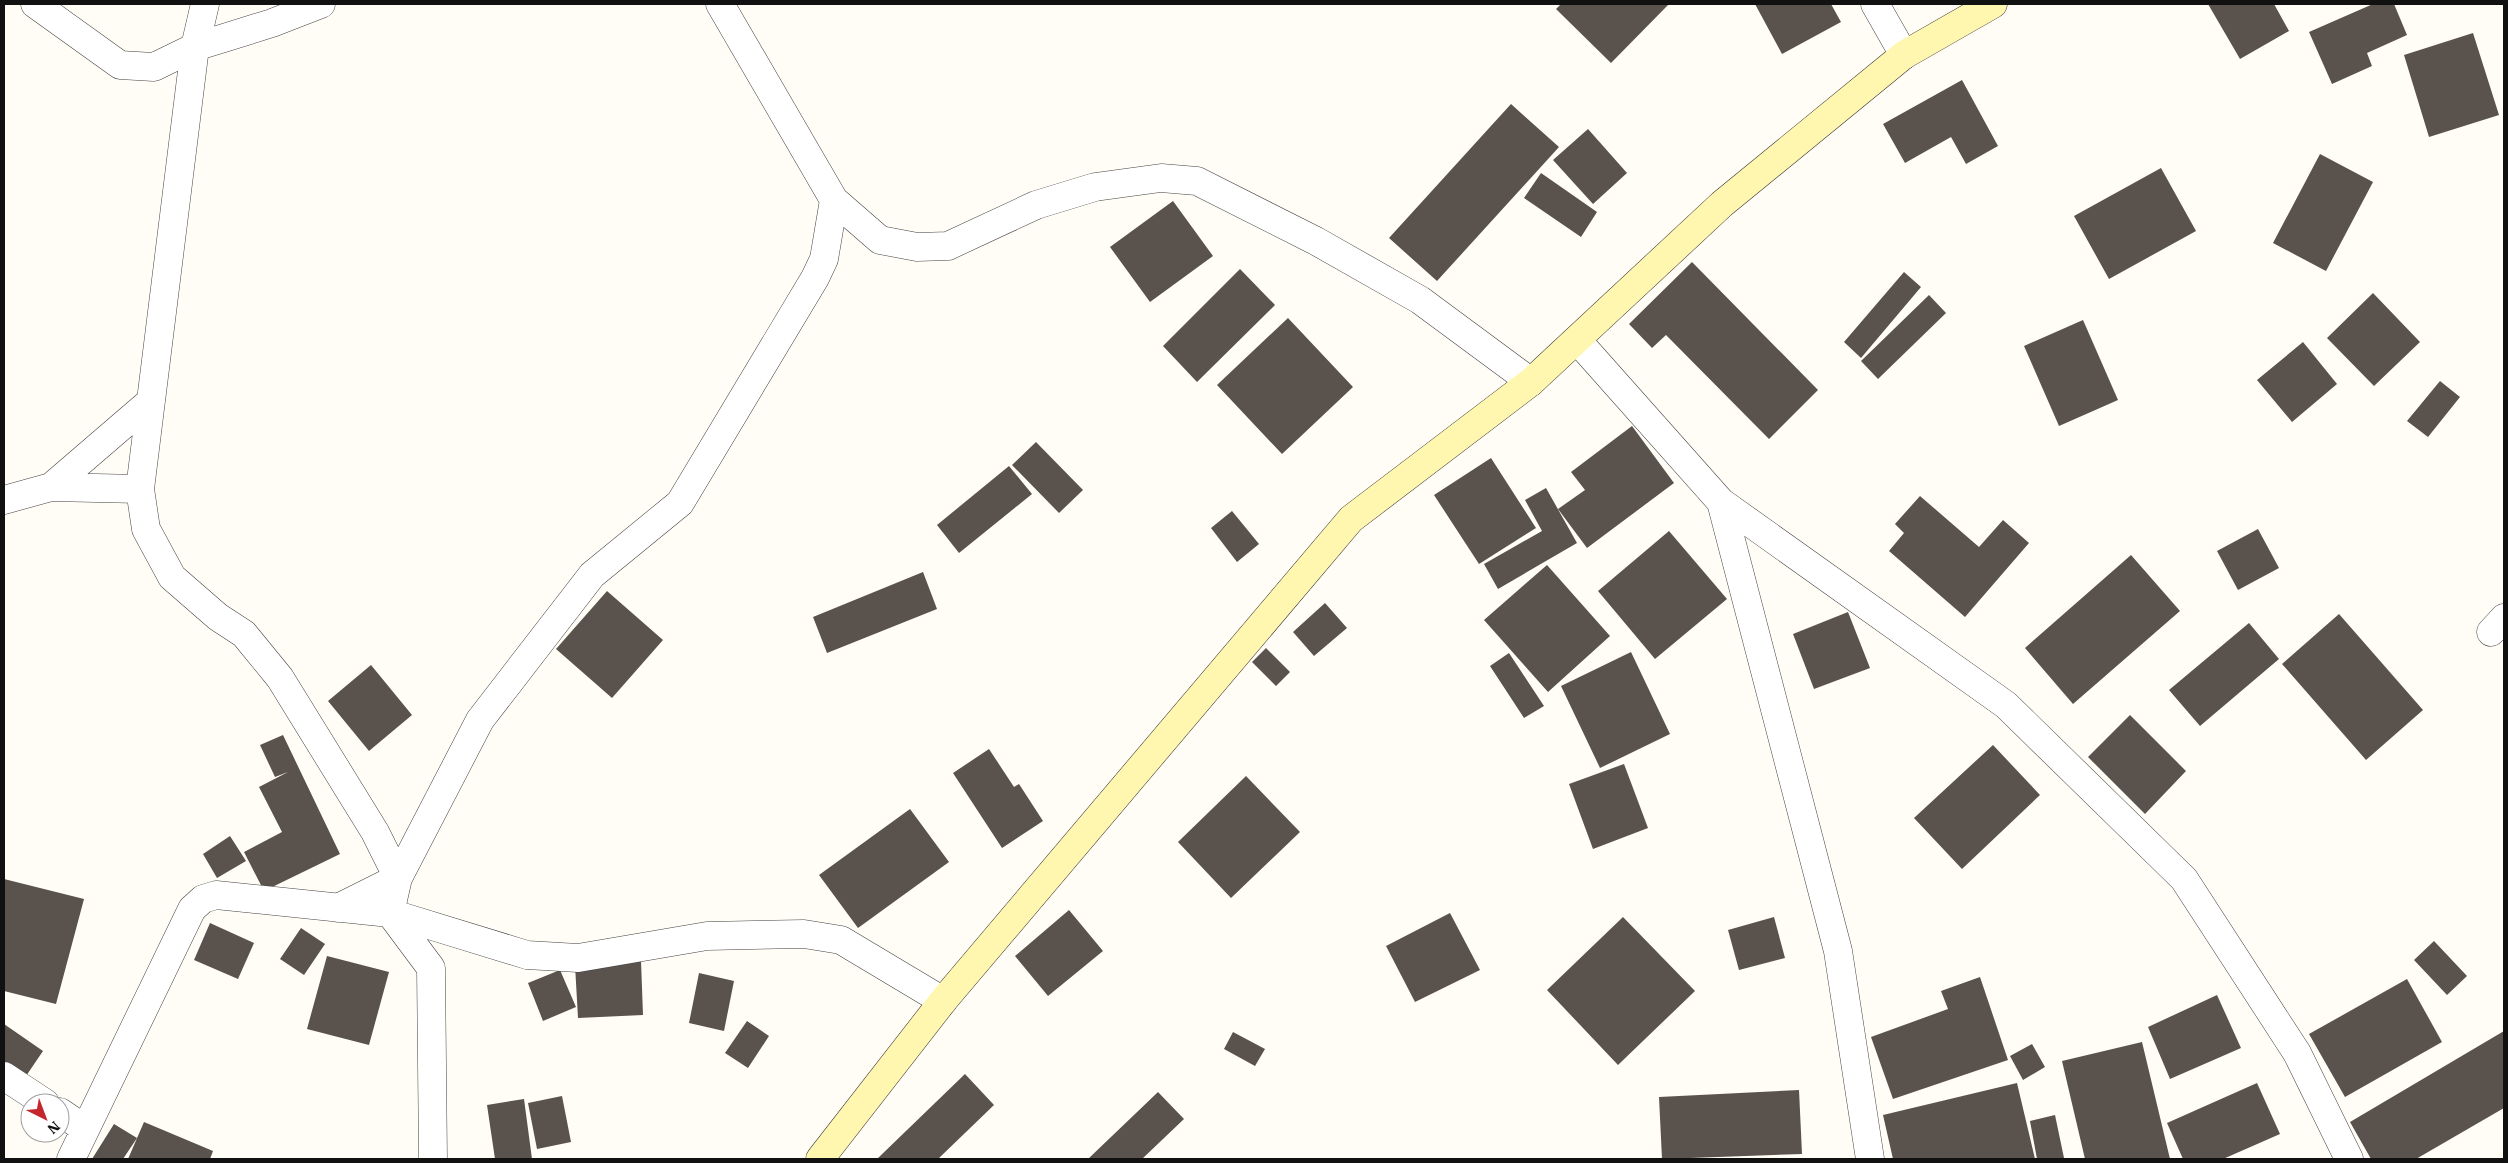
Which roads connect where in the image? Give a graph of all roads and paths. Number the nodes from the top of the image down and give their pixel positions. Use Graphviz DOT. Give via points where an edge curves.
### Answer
graph roads {
  1 [pos="35,4"];
  2 [pos="205,4"];
  3 [pos="320,4"];
  4 [pos="720,4"];
  5 [pos="1875,4"];
  6 [pos="1993,4"];
  7 [pos="195,47"];
  8 [pos="1904,55"];
  9 [pos="834,200"];
  10 [pos="828,239"];
  11 [pos="880,240"];
  12 [pos="1577,340"];
  13 [pos="1531,382"];
  14 [pos="151,401"];
  15 [pos="51,487"];
  16 [pos="140,489"];
  17 [pos="4,500"];
  18 [pos="1721,502"];
  19 [pos="398,878"];
  20 [pos="338,908"];
  21 [pos="390,913"];
  22 [pos="943,1001"];
  23 [pos="4,1076"];
  24 [pos="30,1093"];
  25 [pos="70,1119"];
  26 [pos="85,1129"];
  27 [pos="71,1159"];
  28 [pos="433,1159"];
  29 [pos="820,1159"];
  30 [pos="1870,1159"];
  31 [pos="2349,1159"];
  1 -- 7 [label="street" via="120,64 154,67"];
  2 -- 7 [label="street"];
  3 -- 7 [label="street"];
  4 -- 9 [label="street"];
  5 -- 8 [label="street"];
  6 -- 8 [label="street"];
  7 -- 14 [label="street"];
  8 -- 12 [label="street" via="1722,204"];
  9 -- 10 [label="street"];
  9 -- 11 [label="street"];
  10 -- 11 [label="street"];
  10 -- 19 [label="street" via="824,259 815,278 680,503 592,575 480,720"];
  11 -- 13 [label="street" via="917,247 948,246 1036,204 1095,187 1161,178 1197,181 1316,241 1420,300"];
  12 -- 13 [label="street"];
  12 -- 18 [label="street"];
  13 -- 22 [label="street" via="1351,519"];
  14 -- 15 [label="street"];
  14 -- 16 [label="street"];
  15 -- 16 [label="street"];
  15 -- 17 [label="street"];
  16 -- 19 [label="street" via="146,529 172,578 218,617 244,634 280,678 374,832"];
  18 -- 30 [label="street" via="1838,951"];
  18 -- 31 [label="street" via="2006,705 2184,879 2298,1053"];
  19 -- 20 [label="street"];
  19 -- 21 [label="street"];
  20 -- 21 [label="street"];
  20 -- 26 [label="street" via="216,895 203,899 192,909"];
  21 -- 22 [label="street" via="527,955 578,958 706,936 804,934 841,940"];
  21 -- 28 [label="street" via="431,968"];
  22 -- 29 [label="street"];
  23 -- 24 [label="street"];
  25 -- 26 [label="street"];
  26 -- 27 [label="street"];
}
